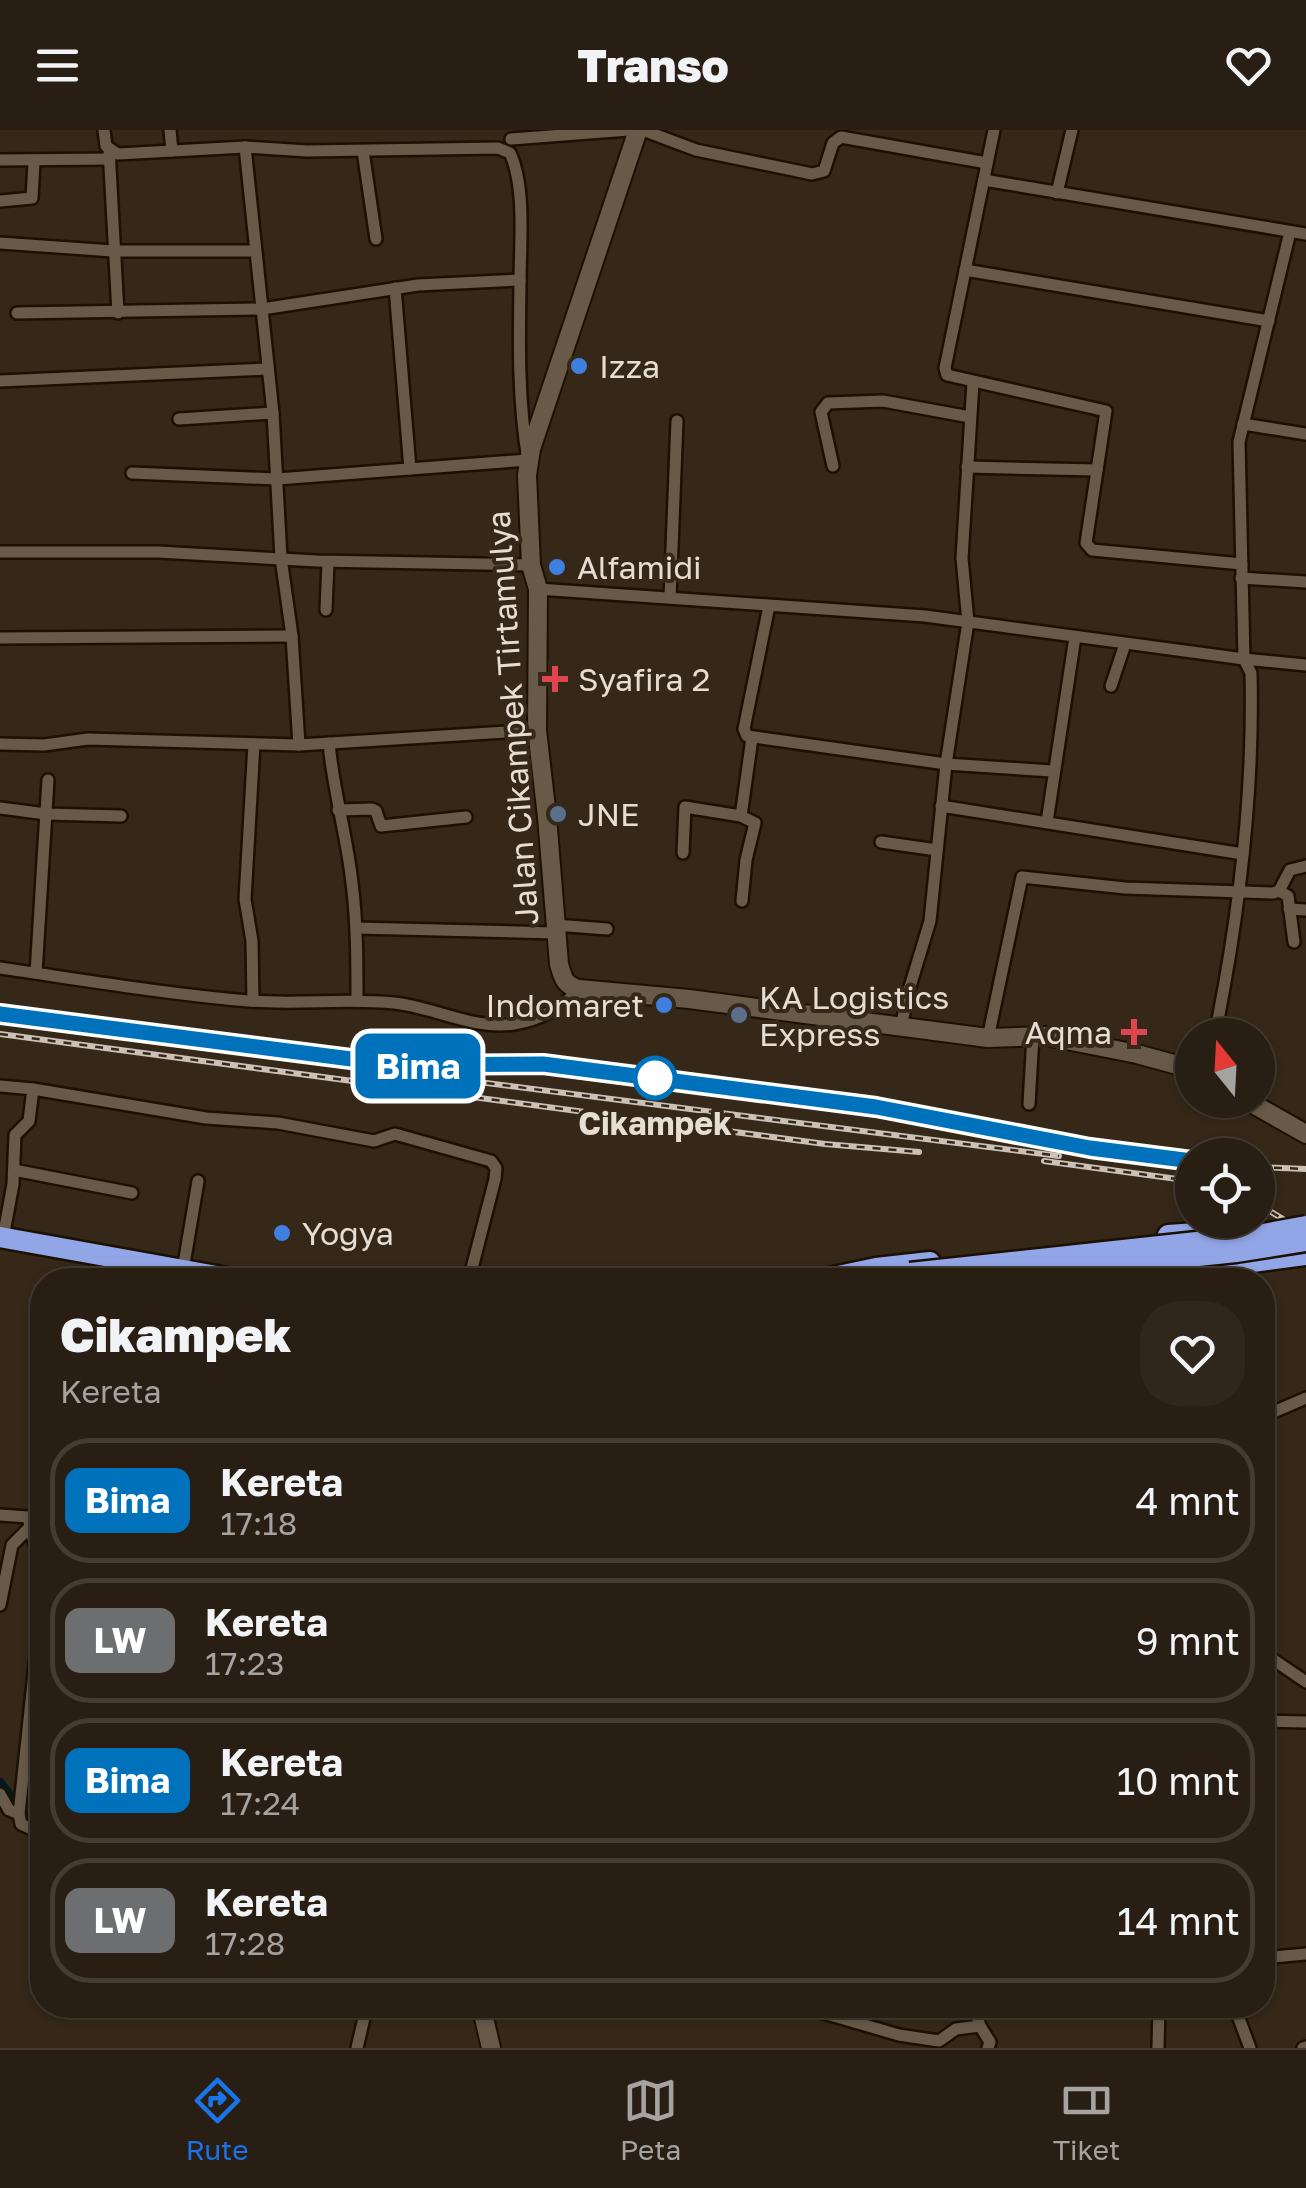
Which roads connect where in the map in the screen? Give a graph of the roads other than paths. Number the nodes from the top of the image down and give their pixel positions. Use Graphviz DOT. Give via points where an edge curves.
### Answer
graph roads {
  1 [pos="104,130"];
  2 [pos="170,130"];
  3 [pos="629,130"];
  4 [pos="641,130"];
  5 [pos="994,130"];
  6 [pos="1072,130"];
  7 [pos="511,134"];
  8 [pos="245,147"];
  9 [pos="172,151"];
  10 [pos="363,151"];
  11 [pos="510,153"];
  12 [pos="110,154"];
  13 [pos="0,160"];
  14 [pos="34,162"];
  15 [pos="987,163"];
  16 [pos="984,180"];
  17 [pos="1057,193"];
  18 [pos="0,201"];
  19 [pos="1290,232"];
  20 [pos="1306,234"];
  21 [pos="376,239"];
  22 [pos="0,243"];
  23 [pos="114,250"];
  24 [pos="255,251"];
  25 [pos="965,270"];
  26 [pos="520,280"];
  27 [pos="395,288"];
  28 [pos="262,309"];
  29 [pos="16,313"];
  30 [pos="118,314"];
  31 [pos="1269,321"];
  32 [pos="268,369"];
  33 [pos="0,381"];
  34 [pos="973,383"];
  35 [pos="273,413"];
  36 [pos="970,417"];
  37 [pos="180,419"];
  38 [pos="677,421"];
  39 [pos="1243,424"];
  40 [pos="1306,434"];
  41 [pos="528,460"];
  42 [pos="833,466"];
  43 [pos="967,467"];
  44 [pos="410,470"];
  45 [pos="1097,470"];
  46 [pos="132,473"];
  47 [pos="278,479"];
  48 [pos="0,552"];
  49 [pos="281,558"];
  50 [pos="328,562"];
  51 [pos="1242,564"];
  52 [pos="530,566"];
  53 [pos="1241,578"];
  54 [pos="1306,582"];
  55 [pos="538,589"];
  56 [pos="670,598"];
  57 [pos="768,606"];
  58 [pos="326,610"];
  59 [pos="968,622"];
  60 [pos="292,636"];
  61 [pos="1074,637"];
  62 [pos="0,638"];
  63 [pos="1125,644"];
  64 [pos="1244,659"];
  65 [pos="1306,665"];
  66 [pos="1111,686"];
  67 [pos="537,730"];
  68 [pos="752,738"];
  69 [pos="329,743"];
  70 [pos="0,744"];
  71 [pos="254,744"];
  72 [pos="300,744"];
  73 [pos="946,764"];
  74 [pos="1052,771"];
  75 [pos="48,780"];
  76 [pos="940,806"];
  77 [pos="0,808"];
  78 [pos="338,810"];
  79 [pos="46,814"];
  80 [pos="122,816"];
  81 [pos="741,816"];
  82 [pos="466,817"];
  83 [pos="1046,822"];
  84 [pos="881,842"];
  85 [pos="937,850"];
  86 [pos="683,853"];
  87 [pos="1243,854"];
  88 [pos="1306,866"];
  89 [pos="1279,891"];
  90 [pos="1239,894"];
  91 [pos="742,901"];
  92 [pos="1290,909"];
  93 [pos="1306,910"];
  94 [pos="356,928"];
  95 [pos="555,929"];
  96 [pos="607,929"];
  97 [pos="1294,942"];
  98 [pos="0,968"];
  99 [pos="36,973"];
  100 [pos="579,989"];
  101 [pos="357,1000"];
  102 [pos="253,1001"];
  103 [pos="1218,1018"];
  104 [pos="901,1027"];
  105 [pos="1032,1036"];
  106 [pos="988,1038"];
  107 [pos="1175,1065"];
  108 [pos="0,1086"];
  109 [pos="33,1088"];
  110 [pos="1029,1104"];
  111 [pos="1275,1116"];
  112 [pos="1306,1134"];
  113 [pos="14,1170"];
  114 [pos="198,1182"];
  115 [pos="132,1193"];
  116 [pos="1306,1226"];
  117 [pos="1,1241"];
  118 [pos="1306,1241"];
  119 [pos="1306,1254"];
  120 [pos="1246,1263"];
  121 [pos="140,1268"];
  122 [pos="178,1268"];
  123 [pos="472,1268"];
  124 [pos="876,1268"];
  125 [pos="956,1268"];
  126 [pos="1090,1268"];
  127 [pos="1204,1268"];
  128 [pos="1306,1398"];
  129 [pos="1275,1411"];
  130 [pos="0,1515"];
  131 [pos="30,1520"];
  132 [pos="30,1525"];
  133 [pos="0,1605"];
  134 [pos="1275,1661"];
  135 [pos="1306,1682"];
  136 [pos="30,1708"];
  137 [pos="1275,1721"];
  138 [pos="1306,1722"];
  139 [pos="0,1794"];
  140 [pos="19,1809"];
  141 [pos="30,1828"];
  142 [pos="1306,1954"];
  143 [pos="1275,1957"];
  144 [pos="364,2018"];
  145 [pos="484,2018"];
  146 [pos="839,2018"];
  147 [pos="978,2018"];
  148 [pos="1159,2018"];
  149 [pos="1239,2018"];
  150 [pos="980,2026"];
  151 [pos="357,2048"];
  152 [pos="490,2048"];
  153 [pos="988,2048"];
  154 [pos="1158,2048"];
  155 [pos="1250,2048"];
  1 -- 12 [label="street"];
  2 -- 9 [label="street"];
  3 -- 7 [label="street"];
  4 -- 15 [label="street" via="696,150 812,174 824,170 841,137"];
  4 -- 41 [label="street, Jalan Cikampek Tirtamulya"];
  5 -- 15 [label="street"];
  6 -- 17 [label="street"];
  7 -- 11 [label="street"];
  8 -- 9 [label="street"];
  8 -- 10 [label="street"];
  8 -- 24 [label="street"];
  9 -- 12 [label="street"];
  10 -- 11 [label="street"];
  10 -- 21 [label="street"];
  11 -- 26 [label="street"];
  12 -- 14 [label="street"];
  12 -- 23 [label="street"];
  13 -- 14 [label="street"];
  14 -- 18 [label="street" via="32,198"];
  15 -- 16 [label="street"];
  16 -- 17 [label="street"];
  16 -- 25 [label="street"];
  17 -- 19 [label="street"];
  19 -- 20 [label="street"];
  19 -- 31 [label="street"];
  22 -- 23 [label="street"];
  23 -- 24 [label="street"];
  23 -- 30 [label="street"];
  24 -- 28 [label="street"];
  25 -- 31 [label="street"];
  25 -- 34 [label="street" via="945,368 949,377"];
  26 -- 27 [label="street"];
  26 -- 41 [label="street" via="520,405"];
  27 -- 28 [label="street"];
  27 -- 44 [label="street"];
  28 -- 30 [label="street"];
  28 -- 32 [label="street"];
  29 -- 30 [label="street"];
  31 -- 39 [label="street"];
  32 -- 33 [label="street"];
  32 -- 35 [label="street"];
  34 -- 36 [label="street"];
  34 -- 45 [label="street" via="1103,408"];
  35 -- 37 [label="street"];
  35 -- 47 [label="street"];
  36 -- 42 [label="street" via="883,402 828,403 821,412"];
  36 -- 43 [label="street"];
  38 -- 56 [label="street"];
  39 -- 40 [label="street"];
  39 -- 51 [label="street"];
  41 -- 44 [label="street"];
  41 -- 52 [label="street, Jalan Cikampek Tirtamulya"];
  43 -- 45 [label="street"];
  43 -- 59 [label="street" via="962,558"];
  44 -- 47 [label="street"];
  45 -- 51 [label="street" via="1086,543 1092,550"];
  46 -- 47 [label="street"];
  47 -- 49 [label="street"];
  48 -- 49 [label="street"];
  49 -- 50 [label="street"];
  49 -- 60 [label="street"];
  50 -- 52 [label="street"];
  50 -- 58 [label="street"];
  51 -- 53 [label="street"];
  52 -- 55 [label="street, Jalan Cikampek Tirtamulya"];
  53 -- 54 [label="street"];
  53 -- 64 [label="street"];
  55 -- 56 [label="street"];
  55 -- 67 [label="street, Jalan Cikampek Tirtamulya"];
  56 -- 57 [label="street"];
  57 -- 59 [label="street"];
  57 -- 68 [label="street" via="744,729"];
  59 -- 61 [label="street"];
  59 -- 73 [label="street"];
  60 -- 62 [label="street"];
  60 -- 72 [label="street"];
  61 -- 63 [label="street"];
  61 -- 74 [label="street"];
  63 -- 64 [label="street"];
  63 -- 66 [label="street"];
  64 -- 65 [label="street"];
  64 -- 87 [label="street" via="1251,672 1252,721"];
  67 -- 69 [label="street"];
  67 -- 95 [label="street, Jalan Cikampek Tirtamulya"];
  68 -- 73 [label="street"];
  68 -- 81 [label="street"];
  69 -- 72 [label="street"];
  69 -- 78 [label="street"];
  70 -- 71 [label="street"];
  71 -- 72 [label="street"];
  71 -- 102 [label="street" via="245,899"];
  73 -- 74 [label="street"];
  73 -- 76 [label="street"];
  74 -- 83 [label="street"];
  75 -- 79 [label="street"];
  76 -- 83 [label="street"];
  76 -- 85 [label="street"];
  77 -- 79 [label="street"];
  78 -- 82 [label="street" via="372,809 381,826"];
  78 -- 94 [label="street"];
  79 -- 80 [label="street"];
  79 -- 99 [label="street"];
  81 -- 86 [label="street" via="685,807"];
  81 -- 91 [label="street" via="755,823"];
  83 -- 87 [label="street"];
  84 -- 85 [label="street"];
  85 -- 104 [label="street" via="930,921"];
  87 -- 90 [label="street"];
  88 -- 89 [label="street" via="1290,870"];
  89 -- 90 [label="street"];
  89 -- 92 [label="street" via="1288,896"];
  90 -- 103 [label="street"];
  90 -- 106 [label="street" via="1022,877"];
  92 -- 93 [label="street"];
  92 -- 97 [label="street"];
  94 -- 95 [label="street"];
  94 -- 101 [label="street"];
  95 -- 96 [label="street"];
  95 -- 100 [label="street, Jalan Cikampek Tirtamulya" via="564,981"];
  98 -- 99 [label="street"];
  99 -- 102 [label="street"];
  100 -- 101 [label="street" via="558,1009 514,1024"];
  100 -- 104 [label="street"];
  101 -- 102 [label="street"];
  104 -- 106 [label="street"];
  105 -- 106 [label="street"];
  105 -- 107 [label="street"];
  105 -- 110 [label="street"];
  108 -- 109 [label="street"];
  109 -- 113 [label="street" via="28,1121 16,1135"];
  109 -- 123 [label="street" via="374,1141 395,1134 491,1161 494,1180"];
  111 -- 112 [label="street"];
  113 -- 115 [label="street"];
  113 -- 117 [label="street"];
  114 -- 122 [label="street"];
  116 -- 125 [label="highway, bridge"];
  117 -- 121 [label="highway"];
  118 -- 126 [label="highway, bridge"];
  119 -- 120 [label="highway"];
  120 -- 124 [label="highway" via="1252,1247 1247,1234 1229,1228"];
  120 -- 127 [label="highway"];
  128 -- 129 [label="street"];
  130 -- 131 [label="street"];
  132 -- 133 [label="street" via="12,1545"];
  134 -- 135 [label="street"];
  136 -- 140 [label="street"];
  137 -- 138 [label="street"];
  139 -- 140 [label="street" via="10,1810"];
  140 -- 141 [label="street"];
  142 -- 143 [label="street"];
  144 -- 151 [label="street"];
  145 -- 152 [label="street"];
  146 -- 150 [label="street" via="940,2041"];
  147 -- 150 [label="street"];
  148 -- 154 [label="street"];
  149 -- 155 [label="street"];
  150 -- 153 [label="street"];
}
